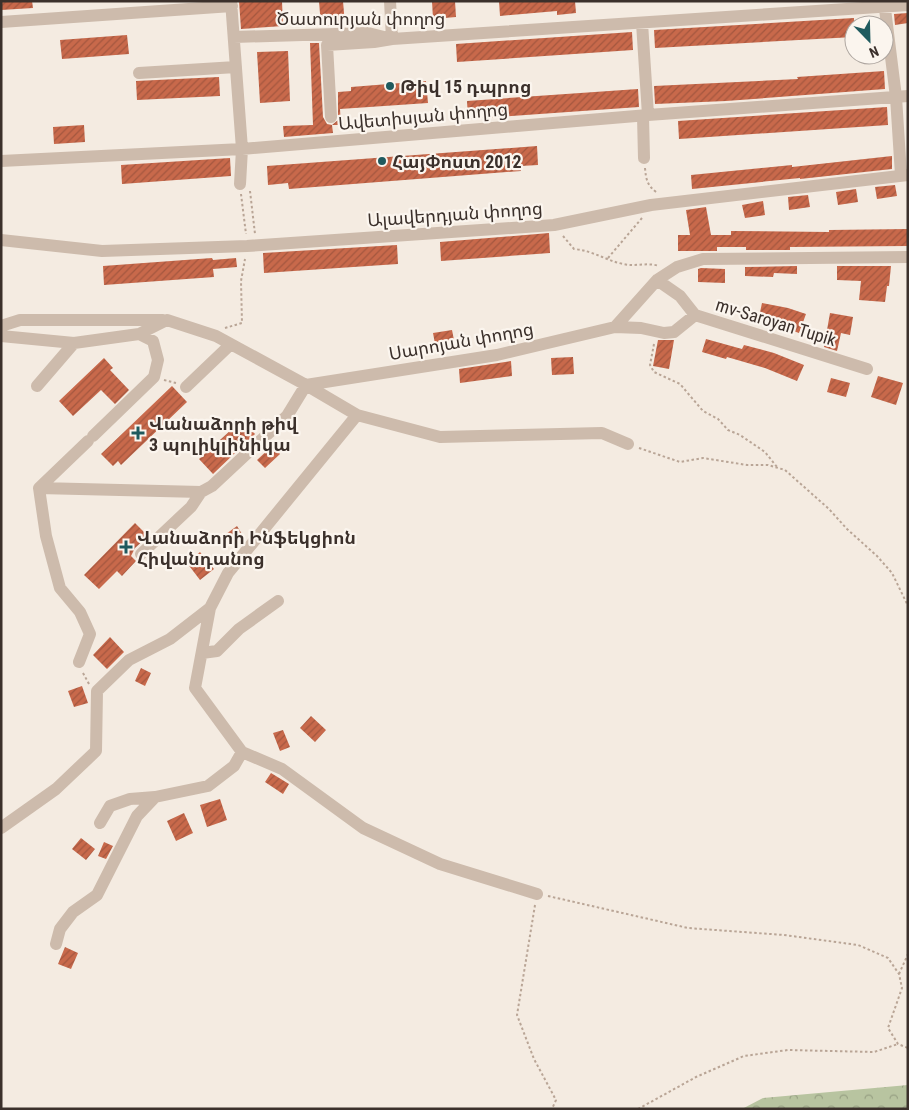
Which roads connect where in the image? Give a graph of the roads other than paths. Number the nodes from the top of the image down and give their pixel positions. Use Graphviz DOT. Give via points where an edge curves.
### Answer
graph roads {
  1 [pos="390,1"];
  2 [pos="232,4"];
  3 [pos="885,4"];
  4 [pos="908,5"];
  5 [pos="1,22"];
  6 [pos="642,23"];
  7 [pos="234,37"];
  8 [pos="392,39"];
  9 [pos="236,67"];
  10 [pos="138,73"];
  11 [pos="902,97"];
  12 [pos="646,115"];
  13 [pos="330,117"];
  14 [pos="242,149"];
  15 [pos="1,161"];
  16 [pos="644,161"];
  17 [pos="904,175"];
  18 [pos="244,184"];
  19 [pos="1,240"];
  20 [pos="908,257"];
  21 [pos="662,277"];
  22 [pos="695,315"];
  23 [pos="167,320"];
  24 [pos="1,326"];
  25 [pos="614,327"];
  26 [pos="139,334"];
  27 [pos="1,336"];
  28 [pos="74,343"];
  29 [pos="230,345"];
  30 [pos="867,369"];
  31 [pos="306,385"];
  32 [pos="37,386"];
  33 [pos="186,386"];
  34 [pos="357,415"];
  35 [pos="628,444"];
  36 [pos="39,488"];
  37 [pos="201,492"];
  38 [pos="141,554"];
  39 [pos="278,601"];
  40 [pos="210,608"];
  41 [pos="202,653"];
  42 [pos="81,664"];
  43 [pos="242,752"];
  44 [pos="155,797"];
  45 [pos="100,823"];
  46 [pos="1,828"];
  47 [pos="537,894"];
  48 [pos="56,944"];
  1 -- 8 [label="street"];
  2 -- 5 [label="street"];
  2 -- 7 [label="street"];
  3 -- 4 [label="street, Ծատուրյան փողոց"];
  3 -- 6 [label="street, Ծատուրյան փողոց"];
  3 -- 11 [label="street"];
  6 -- 8 [label="street, Ծատուրյան փողոց"];
  6 -- 12 [label="street"];
  7 -- 8 [label="street, Ծատուրյան փողոց" via="368,33"];
  7 -- 9 [label="street"];
  8 -- 13 [label="street" via="327,45"];
  9 -- 10 [label="street"];
  9 -- 14 [label="street"];
  11 -- 12 [label="street, Ավետիսյան փողոց"];
  11 -- 17 [label="street"];
  12 -- 14 [label="street, Ավետիսյան փողոց"];
  12 -- 16 [label="street"];
  14 -- 15 [label="street, Ավետիսյան փողոց"];
  14 -- 18 [label="street"];
  17 -- 19 [label="street, Ալավերդյան փողոց" via="652,205 554,225 247,240 102,251"];
  20 -- 21 [label="street" via="703,259 677,267"];
  21 -- 22 [label="street, mv-Saroyan Tupik"];
  21 -- 25 [label="street"];
  22 -- 25 [label="street, Սարոյան փողոց" via="669,333"];
  22 -- 30 [label="street, mv-Saroyan Tupik"];
  23 -- 24 [label="street" via="20,320"];
  23 -- 26 [label="street"];
  23 -- 29 [label="street" via="216,336"];
  25 -- 31 [label="street, Սարոյան փողոց" via="498,356"];
  26 -- 28 [label="street"];
  26 -- 36 [label="street" via="153,341 158,360 154,377"];
  27 -- 28 [label="street"];
  28 -- 32 [label="street"];
  29 -- 31 [label="street"];
  29 -- 33 [label="street"];
  31 -- 34 [label="street"];
  31 -- 37 [label="street" via="286,416 212,486"];
  34 -- 35 [label="street" via="440,437 602,433"];
  34 -- 40 [label="street" via="228,573"];
  36 -- 37 [label="street"];
  36 -- 42 [label="street" via="46,536 60,588 80,612 90,634"];
  37 -- 38 [label="street" via="191,507"];
  39 -- 41 [label="street" via="239,629 217,650"];
  40 -- 41 [label="street"];
  40 -- 46 [label="street" via="170,638 129,660 97,692 96,751 56,789"];
  41 -- 43 [label="street" via="195,688"];
  43 -- 44 [label="street" via="234,766 208,786"];
  43 -- 47 [label="street" via="282,769 363,828 440,864"];
  44 -- 45 [label="street" via="130,799 110,806"];
  44 -- 48 [label="street" via="137,816 97,895 73,912 60,929"];
}
